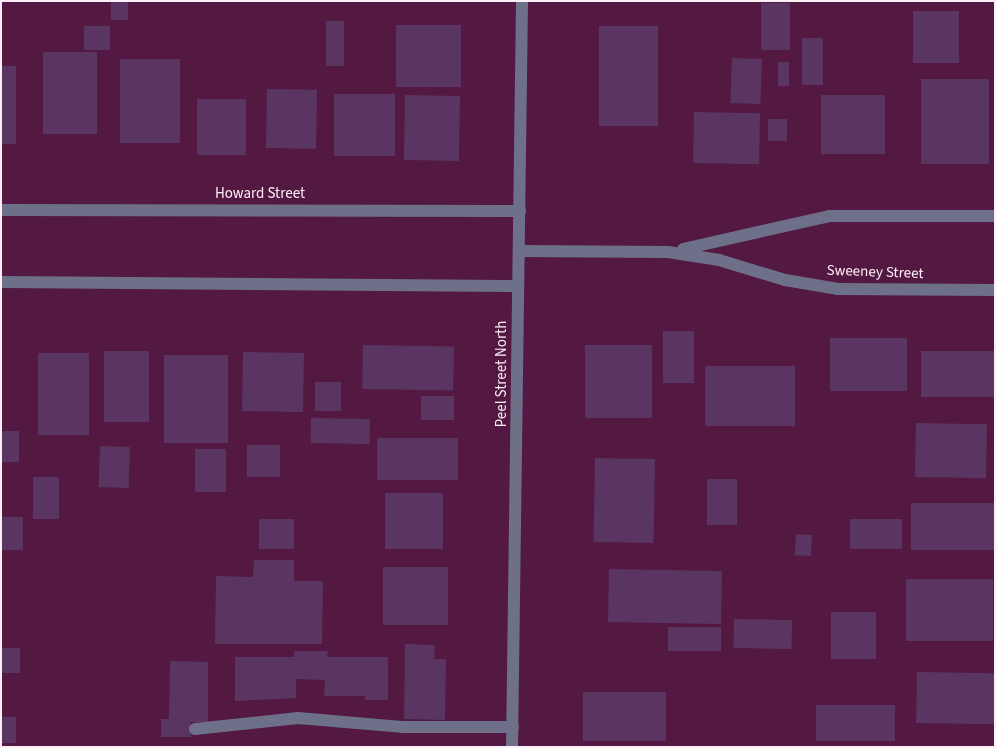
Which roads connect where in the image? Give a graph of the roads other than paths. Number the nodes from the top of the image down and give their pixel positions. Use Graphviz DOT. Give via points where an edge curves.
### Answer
graph roads {
  1 [pos="522,1"];
  2 [pos="1,210"];
  3 [pos="520,211"];
  4 [pos="995,216"];
  5 [pos="519,251"];
  6 [pos="668,252"];
  7 [pos="1,282"];
  8 [pos="518,286"];
  9 [pos="995,290"];
  10 [pos="512,727"];
  11 [pos="195,729"];
  12 [pos="512,747"];
  1 -- 3 [label="street, Peel Street North"];
  2 -- 3 [label="street, Howard Street"];
  3 -- 5 [label="street, Peel Street North"];
  4 -- 6 [label="street, Sweeney Street" via="829,216 731,241"];
  5 -- 6 [label="street, Sweeney Street"];
  5 -- 8 [label="street, Peel Street North"];
  6 -- 9 [label="street, Sweeney Street" via="719,260 785,280 838,289"];
  7 -- 8 [label="street"];
  8 -- 10 [label="street, Peel Street North"];
  10 -- 11 [label="street" via="402,727 298,718"];
  10 -- 12 [label="street, Peel Street North"];
}
